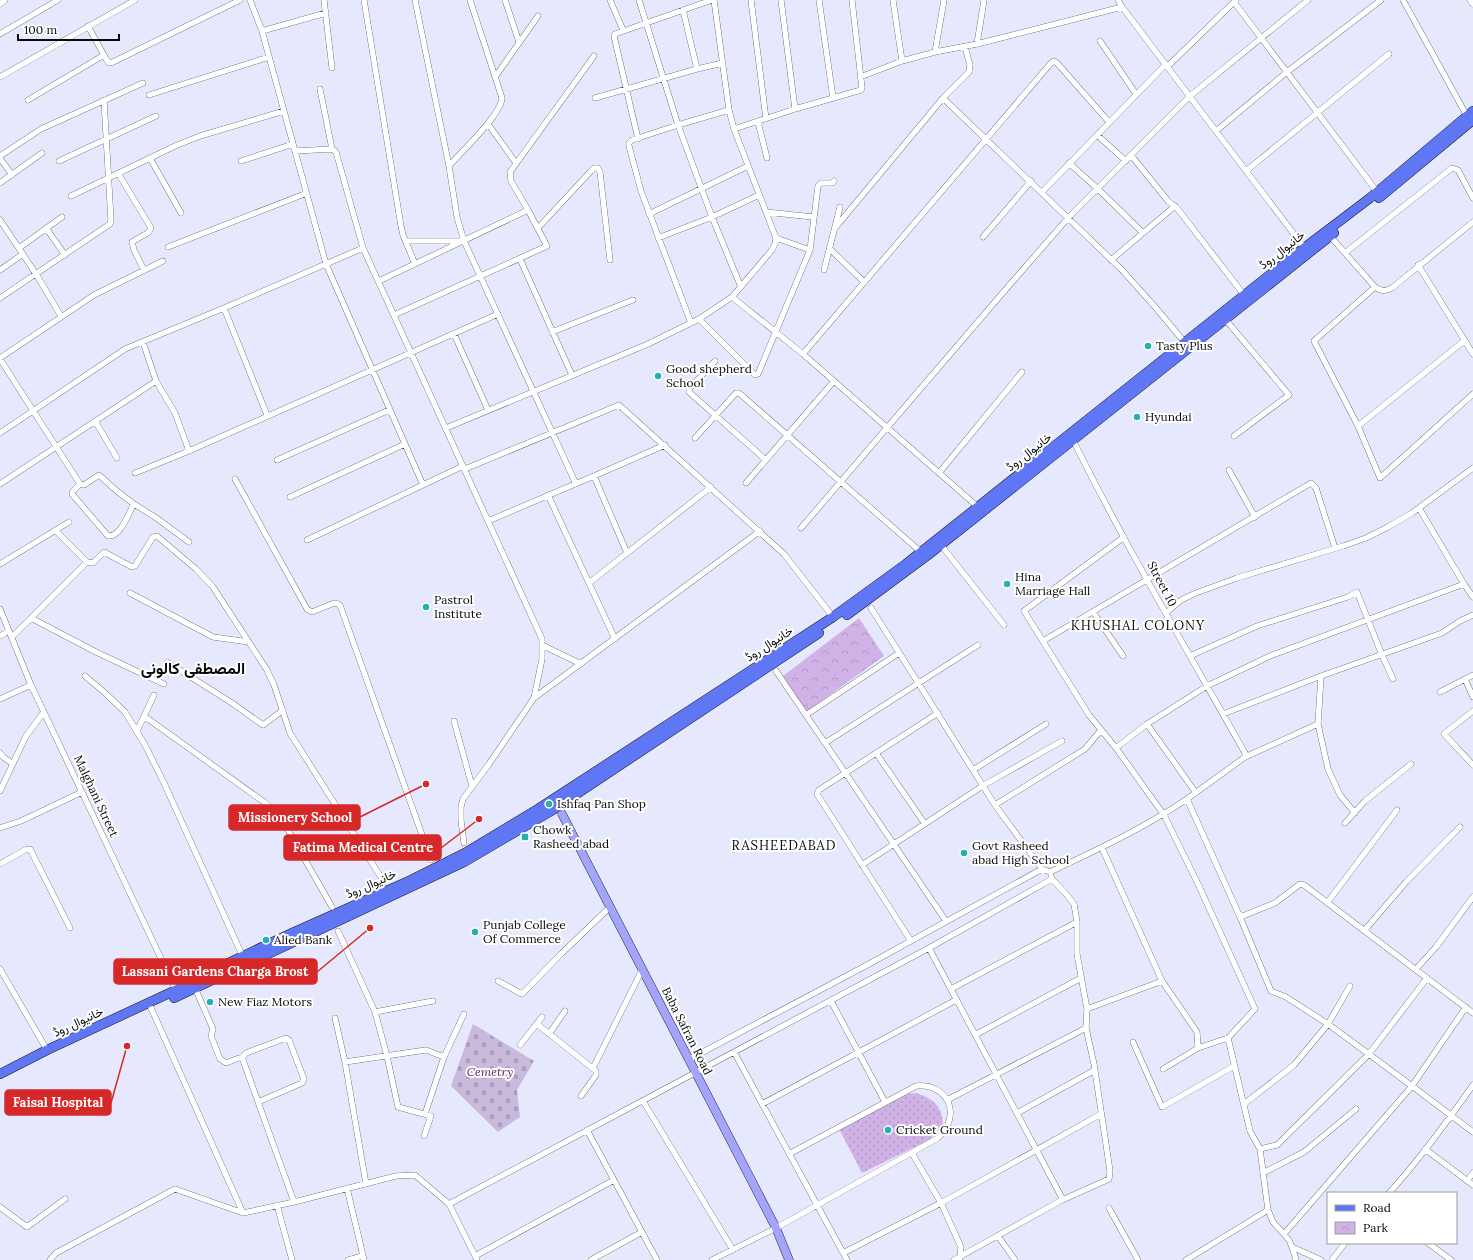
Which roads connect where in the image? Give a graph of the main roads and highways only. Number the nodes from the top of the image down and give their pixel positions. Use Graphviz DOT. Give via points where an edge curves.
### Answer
graph roads {
  1 [pos="1471,117"];
  2 [pos="1379,194"];
  3 [pos="1307,251"];
  4 [pos="1187,345"];
  5 [pos="562,814"];
  6 [pos="0,1074"];
  7 [pos="0,1080"];
  8 [pos="789,1260"];
  1 -- 2 [label="main road, خانیوال روڈ"];
  2 -- 3 [label="main road, خانیوال روڈ"];
  2 -- 3 [label="main road, خانیوال روڈ" via="1330,236"];
  3 -- 4 [label="main road, خانیوال روڈ" via="1226,319"];
  3 -- 4 [label="main road, خانیوال روڈ" via="1244,295"];
  4 -- 6 [label="main road, خانیوال روڈ" via="921,552 833,617 538,809 465,853 411,880 224,965"];
  4 -- 7 [label="main road, خانیوال روڈ" via="941,545 850,612 551,811 464,862"];
  5 -- 8 [label="main road, Baba Safran Road" via="776,1228"];
}
